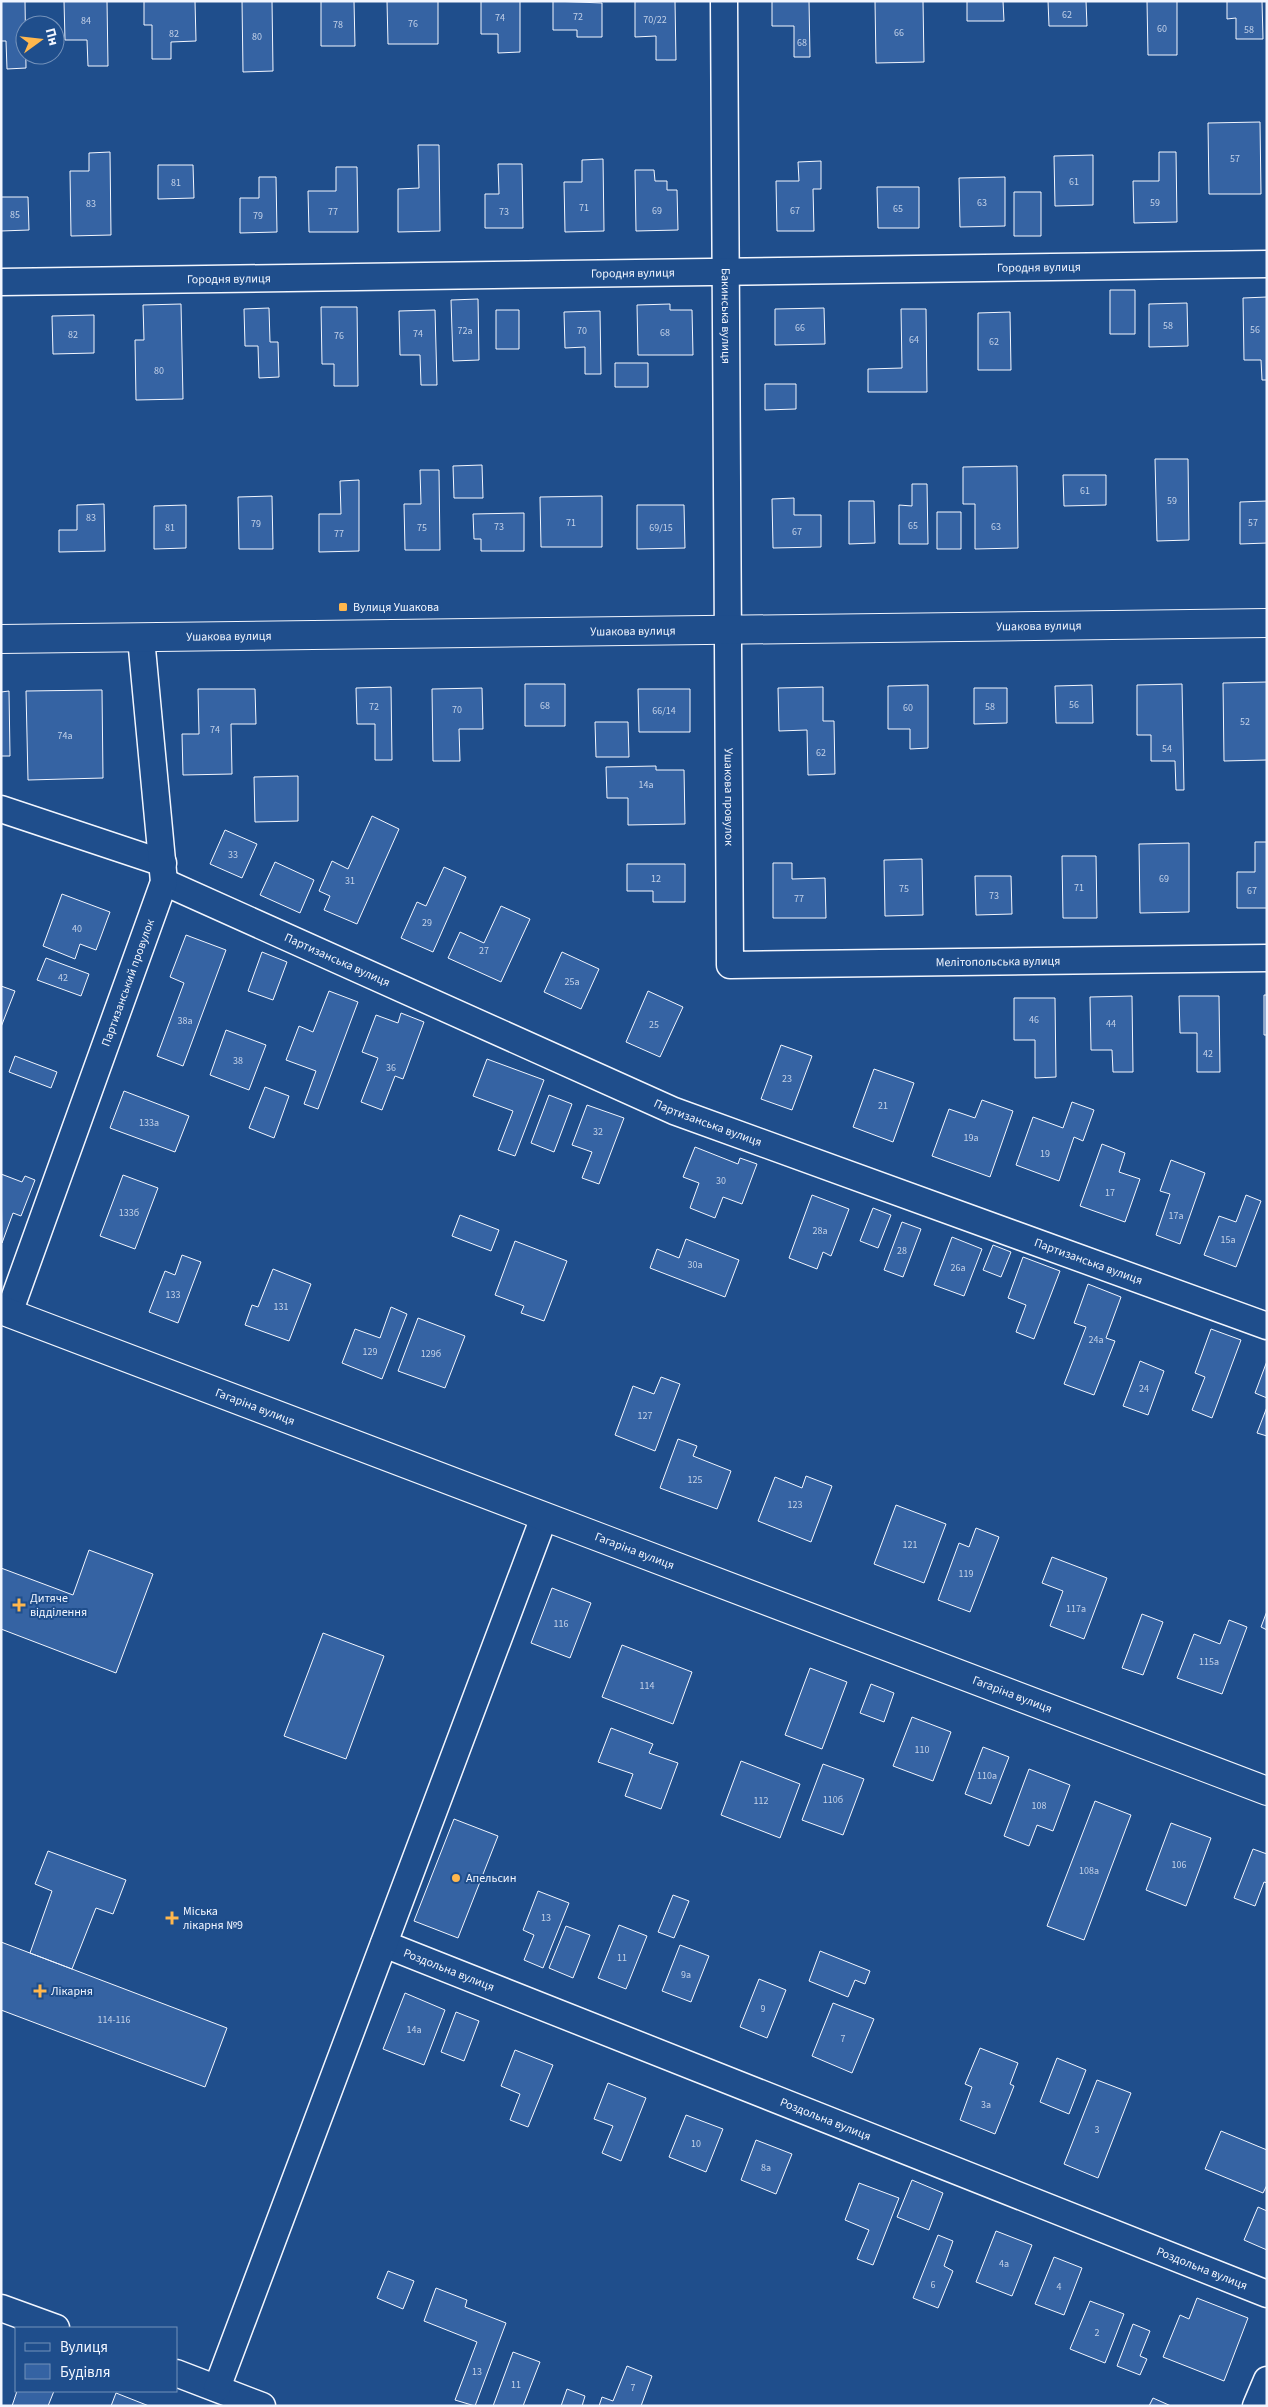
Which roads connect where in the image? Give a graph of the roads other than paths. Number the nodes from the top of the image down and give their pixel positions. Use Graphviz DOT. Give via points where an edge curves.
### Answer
graph roads {
  1 [pos="724,1"];
  2 [pos="1267,264"];
  3 [pos="726,272"];
  4 [pos="1,282"];
  5 [pos="1267,623"];
  6 [pos="728,630"];
  7 [pos="141,638"];
  8 [pos="1,639"];
  9 [pos="1,809"];
  10 [pos="164,873"];
  11 [pos="1267,958"];
  12 [pos="730,965"];
  13 [pos="5,1312"];
  14 [pos="1267,1326"];
  15 [pos="544,1516"];
  16 [pos="1267,1791"];
  17 [pos="384,1944"];
  18 [pos="1267,2294"];
  19 [pos="1,2308"];
  20 [pos="53,2327"];
  21 [pos="178,2374"];
  22 [pos="1267,2380"];
  23 [pos="217,2388"];
  24 [pos="262,2406"];
  25 [pos="1256,2406"];
  1 -- 3 [label="street, Бакинська вулиця"];
  2 -- 3 [label="street, Городня вулиця"];
  3 -- 4 [label="street, Городня вулиця"];
  3 -- 6 [label="street, Бакинська вулиця"];
  5 -- 6 [label="street, Ушакова вулиця"];
  6 -- 7 [label="street, Ушакова вулиця"];
  6 -- 12 [label="street, Ушакова провулок"];
  7 -- 8 [label="street, Ушакова вулиця"];
  7 -- 10 [label="street, Партизанський провулок"];
  9 -- 10 [label="street, Партизанська вулиця"];
  10 -- 13 [label="street, Партизанський провулок"];
  10 -- 14 [label="street, Партизанська вулиця" via="674,1111"];
  11 -- 12 [label="street, Мелітопольська вулиця"];
  13 -- 15 [label="street, Гагаріна вулиця"];
  15 -- 16 [label="street, Гагаріна вулиця"];
  15 -- 17 [label="street"];
  17 -- 18 [label="street, Роздольна вулиця"];
  17 -- 23 [label="street"];
  19 -- 20 [label="street"];
  21 -- 23 [label="street"];
  22 -- 25 [label="street"];
  23 -- 24 [label="street"];
}
